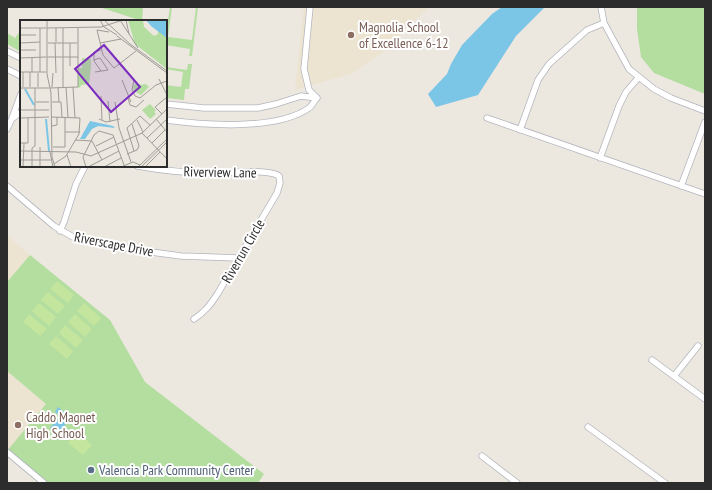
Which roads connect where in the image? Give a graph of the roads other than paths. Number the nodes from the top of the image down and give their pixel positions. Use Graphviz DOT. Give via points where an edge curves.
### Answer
graph roads {
  1 [pos="310,7"];
  2 [pos="601,7"];
  3 [pos="604,23"];
  4 [pos="7,51"];
  5 [pos="20,58"];
  6 [pos="7,69"];
  7 [pos="20,76"];
  8 [pos="639,77"];
  9 [pos="20,96"];
  10 [pos="316,98"];
  11 [pos="167,104"];
  12 [pos="705,111"];
  13 [pos="20,113"];
  14 [pos="13,118"];
  15 [pos="487,118"];
  16 [pos="167,120"];
  17 [pos="705,122"];
  18 [pos="7,129"];
  19 [pos="520,130"];
  20 [pos="600,158"];
  21 [pos="84,167"];
  22 [pos="143,167"];
  23 [pos="279,176"];
  24 [pos="7,186"];
  25 [pos="681,186"];
  26 [pos="705,194"];
  27 [pos="60,231"];
  28 [pos="238,258"];
  29 [pos="194,319"];
  30 [pos="698,346"];
  31 [pos="652,360"];
  32 [pos="674,376"];
  33 [pos="705,399"];
  34 [pos="588,427"];
  35 [pos="7,452"];
  36 [pos="482,456"];
  37 [pos="44,483"];
  38 [pos="517,483"];
  39 [pos="665,483"];
  1 -- 10 [label="street" via="304,69 309,90"];
  2 -- 3 [label="street"];
  3 -- 8 [label="street" via="629,69"];
  3 -- 19 [label="street" via="588,30 549,64 538,80"];
  4 -- 5 [label="street"];
  6 -- 7 [label="street"];
  8 -- 12 [label="street" via="671,98"];
  8 -- 20 [label="street" via="626,92 619,106"];
  9 -- 14 [label="street"];
  10 -- 11 [label="street" via="301,96 269,106 244,108 204,108"];
  10 -- 16 [label="street" via="306,110 271,122 202,124"];
  13 -- 14 [label="street"];
  14 -- 18 [label="street"];
  15 -- 19 [label="street"];
  17 -- 25 [label="street"];
  19 -- 20 [label="street"];
  20 -- 25 [label="street"];
  21 -- 27 [label="street"];
  22 -- 23 [label="street, Riverview Lane" via="208,173 267,173"];
  23 -- 28 [label="street, Riverrun Circle" via="277,193"];
  24 -- 27 [label="street, Riverscape Drive"];
  25 -- 26 [label="street"];
  27 -- 28 [label="street, Riverscape Drive" via="73,237 129,249 175,255"];
  28 -- 29 [label="street, Riverrun Circle" via="210,306"];
  30 -- 32 [label="street"];
  31 -- 32 [label="street"];
  32 -- 33 [label="street"];
  34 -- 39 [label="street"];
  35 -- 37 [label="street"];
  36 -- 38 [label="street"];
}
